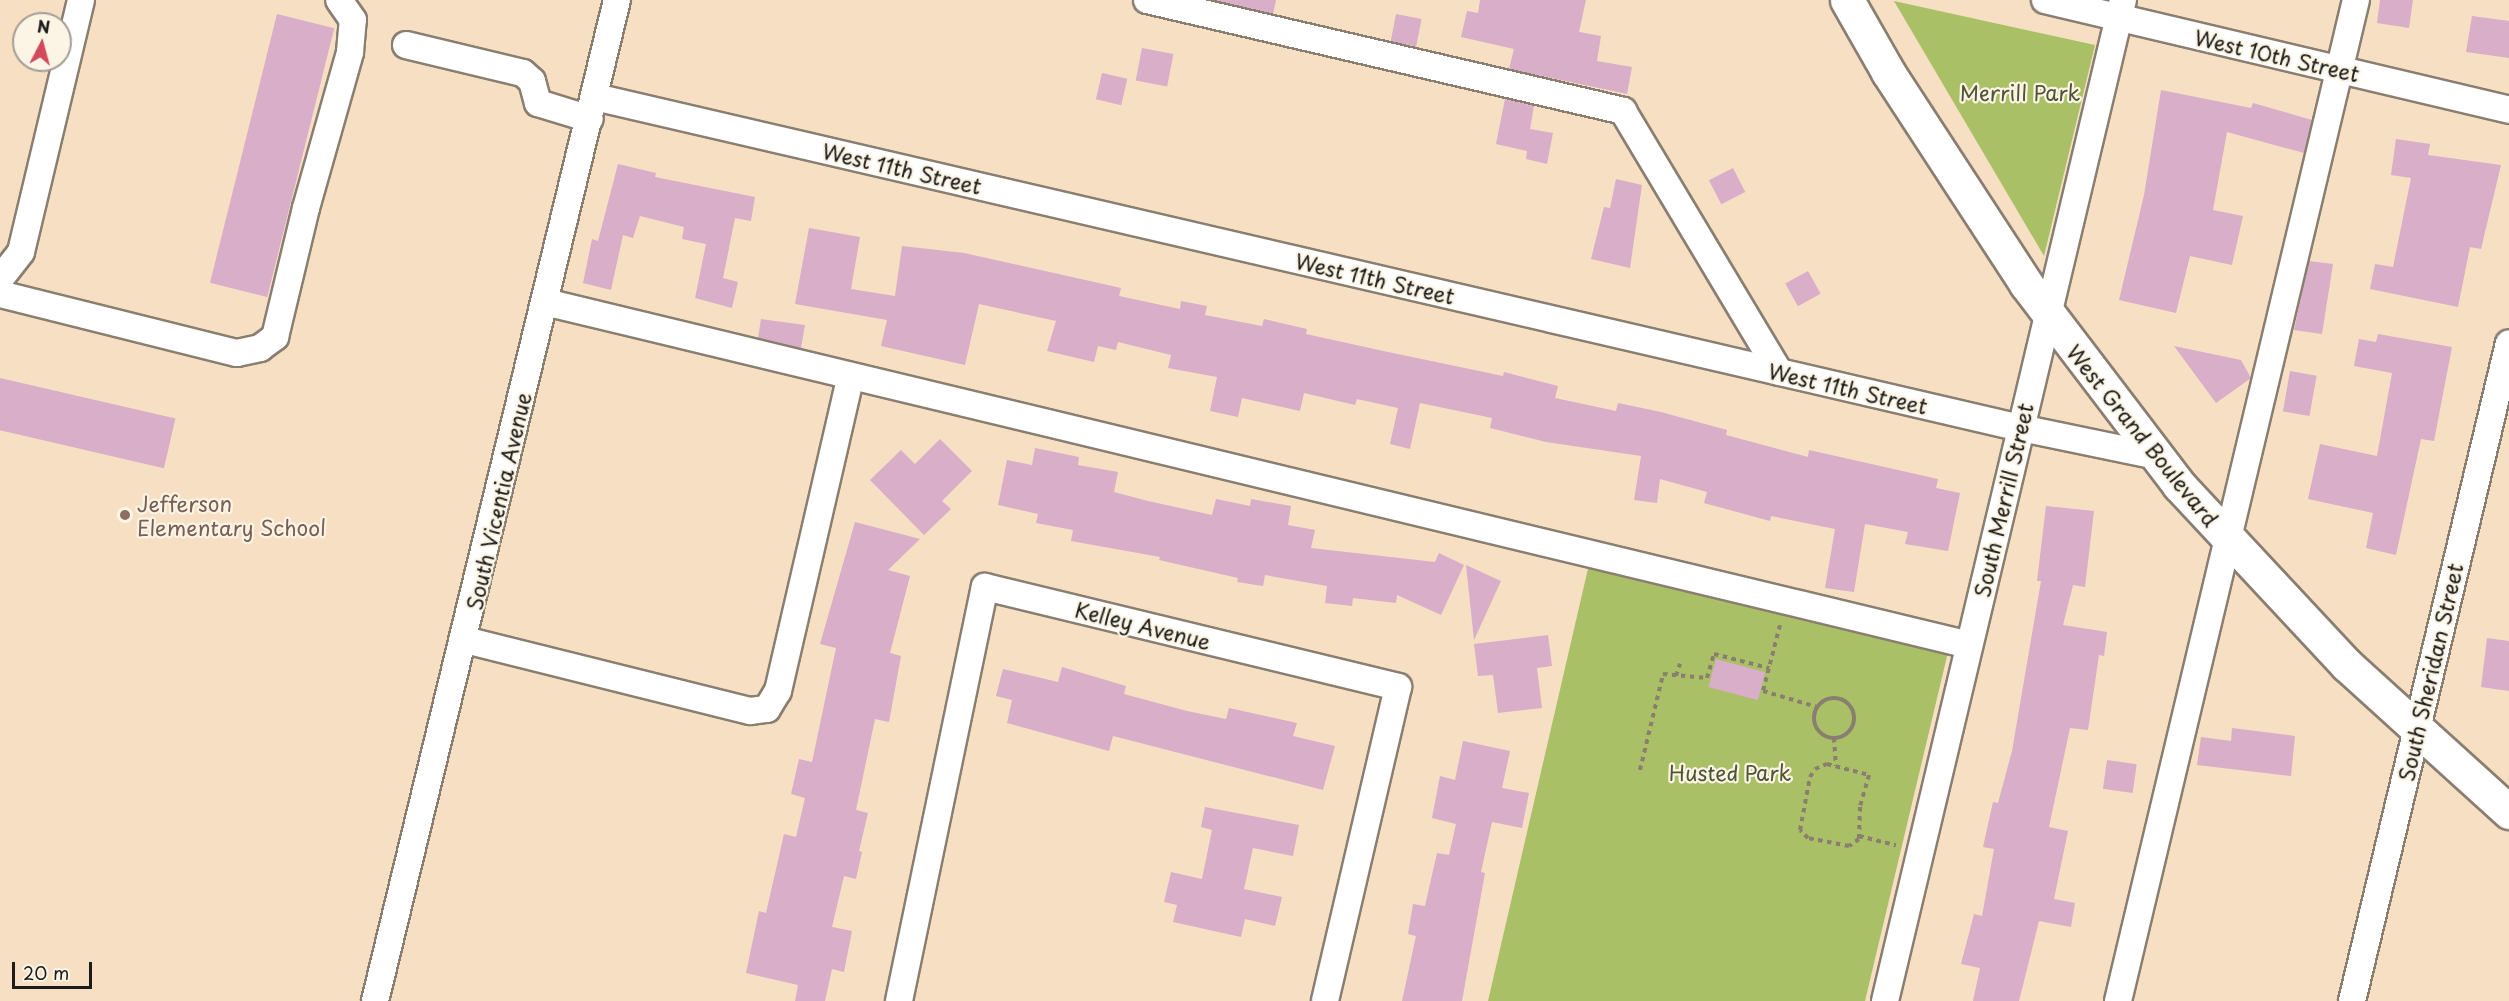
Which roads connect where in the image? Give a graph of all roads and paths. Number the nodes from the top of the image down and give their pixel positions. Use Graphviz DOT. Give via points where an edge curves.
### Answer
graph roads {
  1 [pos="81,0"];
  2 [pos="339,0"];
  3 [pos="617,0"];
  4 [pos="1147,0"];
  5 [pos="1847,0"];
  6 [pos="2045,0"];
  7 [pos="2356,0"];
  8 [pos="2121,9"];
  9 [pos="406,45"];
  10 [pos="2339,70"];
  11 [pos="592,108"];
  12 [pos="2509,110"];
  13 [pos="0,279"];
  14 [pos="0,294"];
  15 [pos="545,302"];
  16 [pos="2046,313"];
  17 [pos="2509,343"];
  18 [pos="1779,372"];
  19 [pos="850,376"];
  20 [pos="2021,428"];
  21 [pos="2156,456"];
  22 [pos="2228,540"];
  23 [pos="1785,601"];
  24 [pos="465,640"];
  25 [pos="1969,645"];
  26 [pos="1680,664"];
  27 [pos="1769,668"];
  28 [pos="1676,676"];
  29 [pos="1817,707"];
  30 [pos="2416,730"];
  31 [pos="1834,738"];
  32 [pos="1836,766"];
  33 [pos="1641,770"];
  34 [pos="2509,812"];
  35 [pos="1859,836"];
  36 [pos="1896,845"];
  37 [pos="375,1001"];
  38 [pos="899,1001"];
  39 [pos="1325,1001"];
  40 [pos="1885,1001"];
  41 [pos="2118,1001"];
  42 [pos="2352,1001"];
  1 -- 13 [label="street" via="21,252"];
  2 -- 14 [label="street" via="354,20 350,52 275,337 260,348 237,352"];
  3 -- 11 [label="street, South Vicentia Avenue"];
  4 -- 18 [label="street" via="1623,111"];
  5 -- 16 [label="main road, West Grand Boulevard" via="1888,72"];
  6 -- 8 [label="street, West 10th Street"];
  7 -- 10 [label="street"];
  8 -- 10 [label="street, West 10th Street"];
  8 -- 16 [label="street, South Merrill Street"];
  9 -- 11 [label="street, West 11th Street" via="523,73 531,81 538,102"];
  10 -- 12 [label="street, West 10th Street"];
  10 -- 22 [label="street"];
  11 -- 15 [label="street, South Vicentia Avenue"];
  11 -- 18 [label="street, West 11th Street"];
  15 -- 19 [label="street"];
  15 -- 24 [label="street, South Vicentia Avenue"];
  16 -- 20 [label="street, South Merrill Street"];
  16 -- 21 [label="main road, West Grand Boulevard"];
  17 -- 30 [label="street, South Sheridan Street"];
  18 -- 20 [label="street, West 11th Street"];
  19 -- 23 [label="street"];
  19 -- 24 [label="street" via="778,691 767,709 750,711"];
  20 -- 21 [label="street, West 11th Street"];
  20 -- 25 [label="street, South Merrill Street"];
  21 -- 22 [label="main road, West Grand Boulevard"];
  22 -- 30 [label="main road, West Grand Boulevard" via="2347,665"];
  22 -- 41 [label="street"];
  23 -- 25 [label="street"];
  23 -- 27 [label="path"];
  24 -- 37 [label="street, South Vicentia Avenue"];
  25 -- 40 [label="street, South Merrill Street"];
  26 -- 28 [label="path"];
  27 -- 28 [label="path" via="1713,654 1707,678"];
  27 -- 29 [label="path" via="1763,691"];
  28 -- 33 [label="path" via="1663,674"];
  29 -- 31 [label="path" via="1816,727"];
  29 -- 31 [label="path" via="1827,699 1840,699 1853,712 1850,731"];
  30 -- 34 [label="main road, West Grand Boulevard"];
  30 -- 42 [label="street, South Sheridan Street"];
  31 -- 32 [label="path"];
  32 -- 35 [label="path" via="1869,775 1860,807"];
  32 -- 35 [label="path" via="1827,764 1812,772 1800,830 1808,838 1843,847 1854,844"];
  35 -- 36 [label="path"];
  38 -- 39 [label="street, Kelley Avenue" via="985,587 1398,687"];
}
